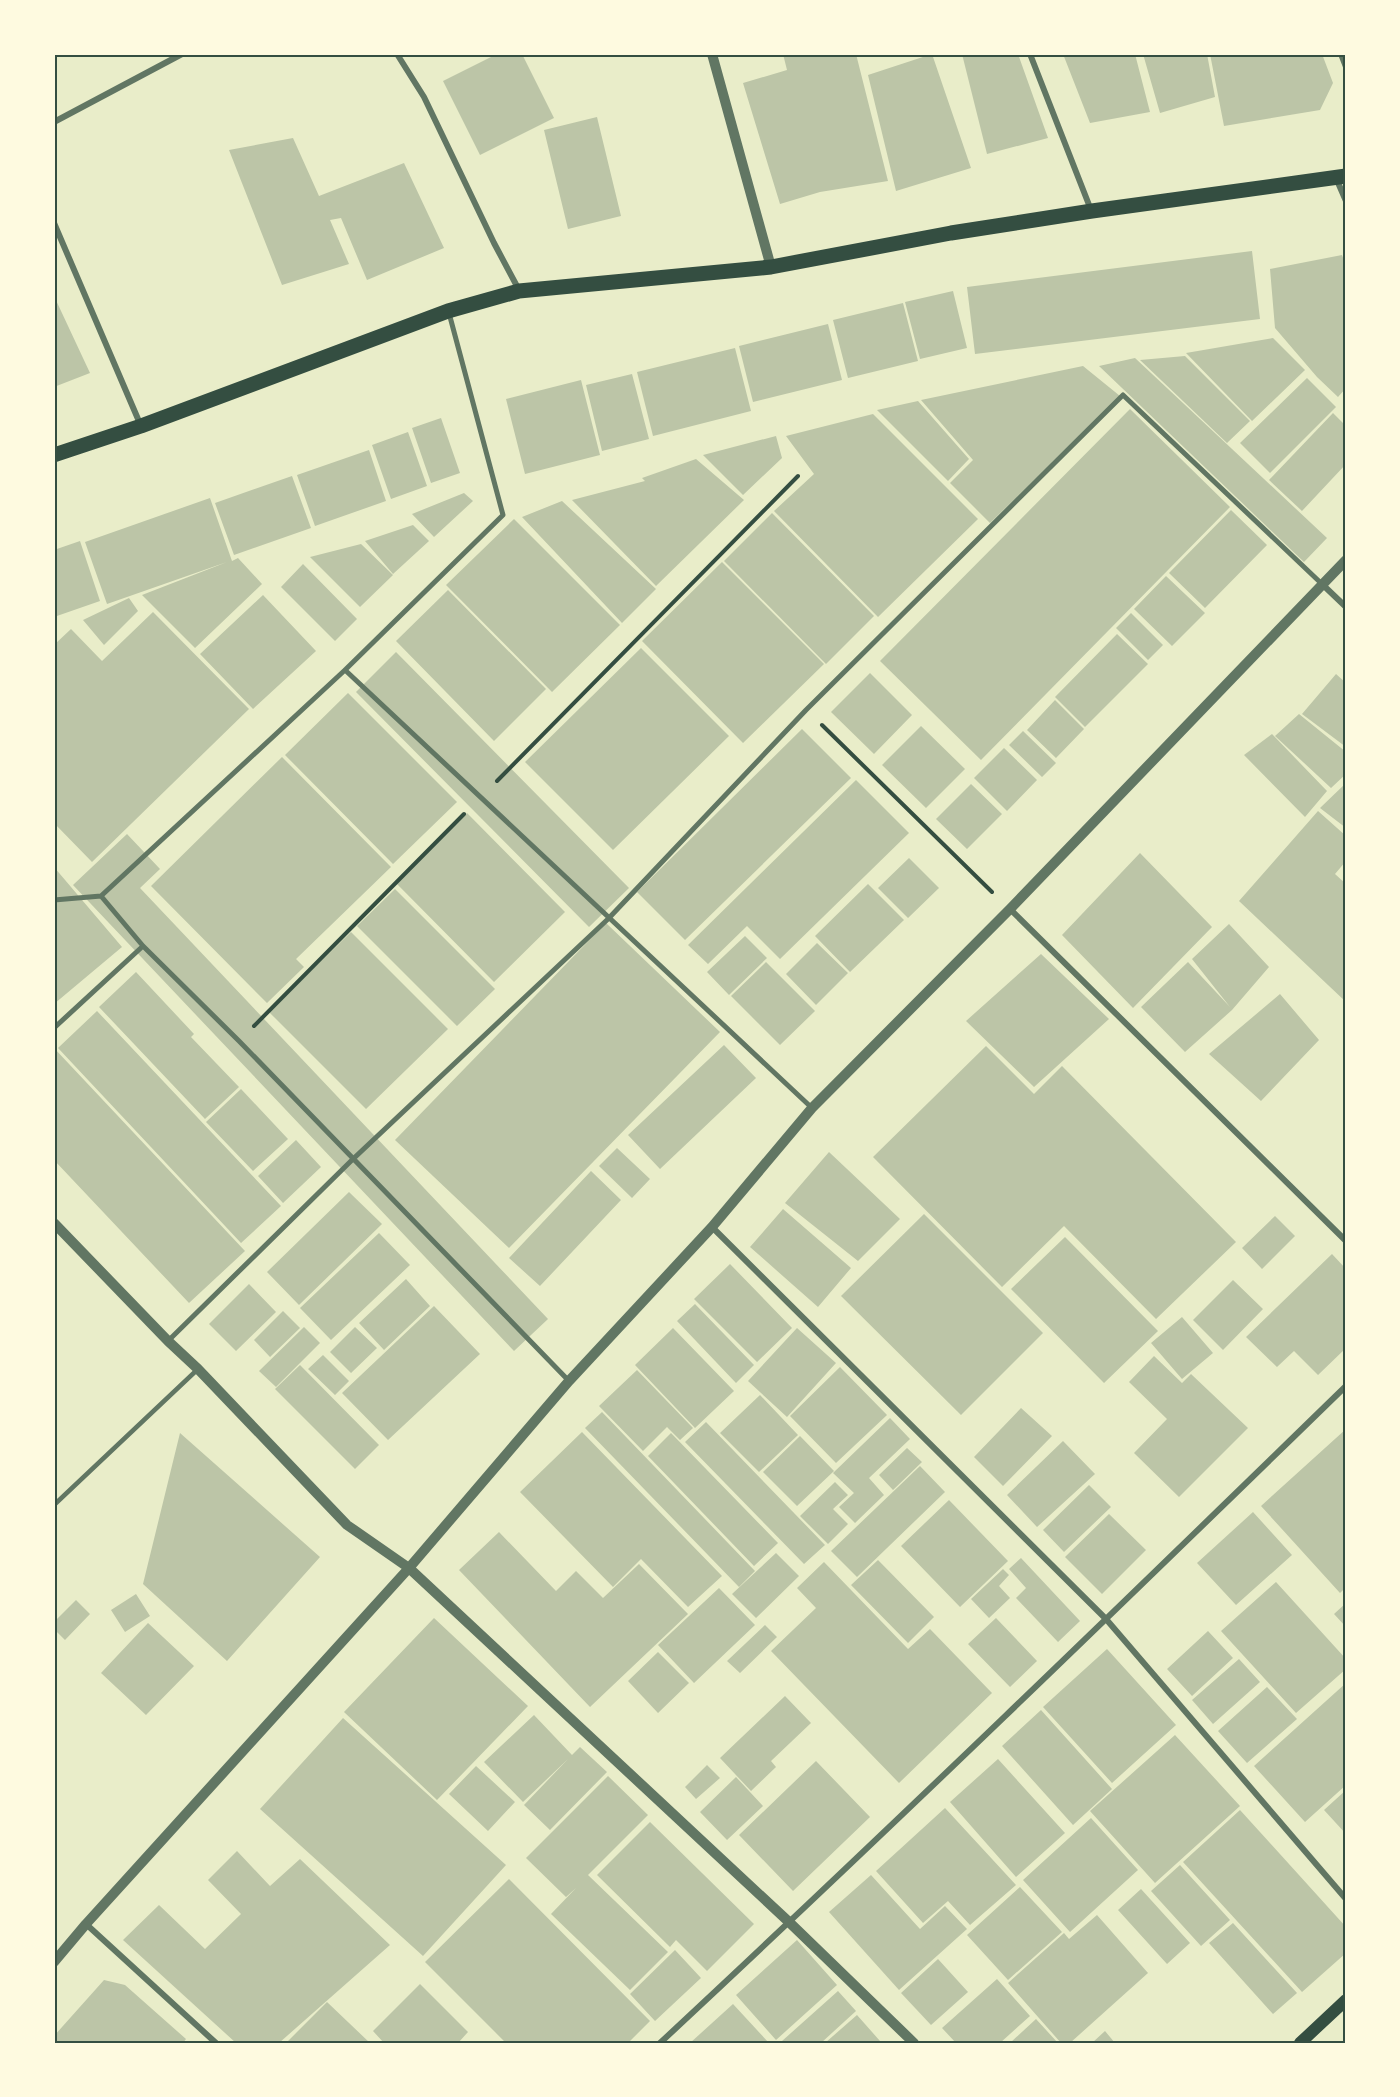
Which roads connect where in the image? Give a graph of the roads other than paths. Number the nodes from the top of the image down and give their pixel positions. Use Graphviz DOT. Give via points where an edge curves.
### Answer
graph roads {
  1 [pos="182,54"];
  2 [pos="397,54"];
  3 [pos="712,54"];
  4 [pos="1030,54"];
  5 [pos="1341,54"];
  6 [pos="1346,67"];
  7 [pos="54,122"];
  8 [pos="1341,177"];
  9 [pos="1346,201"];
  10 [pos="1092,211"];
  11 [pos="54,223"];
  12 [pos="771,267"];
  13 [pos="519,291"];
  14 [pos="448,311"];
  15 [pos="141,426"];
  16 [pos="54,455"];
  17 [pos="1346,561"];
  18 [pos="1323,585"];
  19 [pos="1346,607"];
  20 [pos="345,670"];
  21 [pos="101,896"];
  22 [pos="54,900"];
  23 [pos="1010,909"];
  24 [pos="608,918"];
  25 [pos="143,946"];
  26 [pos="54,1028"];
  27 [pos="812,1108"];
  28 [pos="352,1160"];
  29 [pos="54,1223"];
  30 [pos="712,1227"];
  31 [pos="1346,1241"];
  32 [pos="168,1341"];
  33 [pos="198,1369"];
  34 [pos="569,1381"];
  35 [pos="1346,1386"];
  36 [pos="54,1505"];
  37 [pos="409,1568"];
  38 [pos="1106,1619"];
  39 [pos="1346,1899"];
  40 [pos="789,1922"];
  41 [pos="86,1924"];
  42 [pos="54,1962"];
  43 [pos="1346,2000"];
  44 [pos="216,2043"];
  45 [pos="660,2043"];
  46 [pos="914,2043"];
  47 [pos="1300,2043"];
  1 -- 7 [label="street"];
  2 -- 13 [label="street" via="424,97"];
  3 -- 12 [label="street"];
  4 -- 10 [label="street"];
  5 -- 6 [label="street"];
  8 -- 9 [label="street"];
  8 -- 10 [label="main road"];
  10 -- 12 [label="main road"];
  11 -- 15 [label="street"];
  12 -- 13 [label="main road"];
  13 -- 14 [label="main road"];
  14 -- 15 [label="main road"];
  14 -- 20 [label="street" via="503,515"];
  15 -- 16 [label="main road"];
  17 -- 18 [label="street"];
  18 -- 19 [label="street"];
  18 -- 23 [label="street"];
  18 -- 24 [label="street" via="1123,395 806,710"];
  20 -- 21 [label="street"];
  20 -- 24 [label="street"];
  21 -- 22 [label="street"];
  21 -- 25 [label="street"];
  23 -- 27 [label="street"];
  23 -- 31 [label="street"];
  24 -- 27 [label="street"];
  24 -- 28 [label="street"];
  25 -- 26 [label="street"];
  25 -- 28 [label="street"];
  27 -- 30 [label="street"];
  28 -- 32 [label="street"];
  28 -- 34 [label="street"];
  29 -- 32 [label="street"];
  30 -- 34 [label="street"];
  30 -- 38 [label="street"];
  32 -- 33 [label="street"];
  33 -- 36 [label="lane"];
  33 -- 37 [label="street" via="347,1524"];
  34 -- 37 [label="street"];
  35 -- 38 [label="street"];
  37 -- 40 [label="street"];
  37 -- 41 [label="street"];
  38 -- 39 [label="street"];
  38 -- 40 [label="street"];
  40 -- 45 [label="street"];
  40 -- 46 [label="street"];
  41 -- 42 [label="street"];
  41 -- 44 [label="street"];
  43 -- 47 [label="main road"];
}
